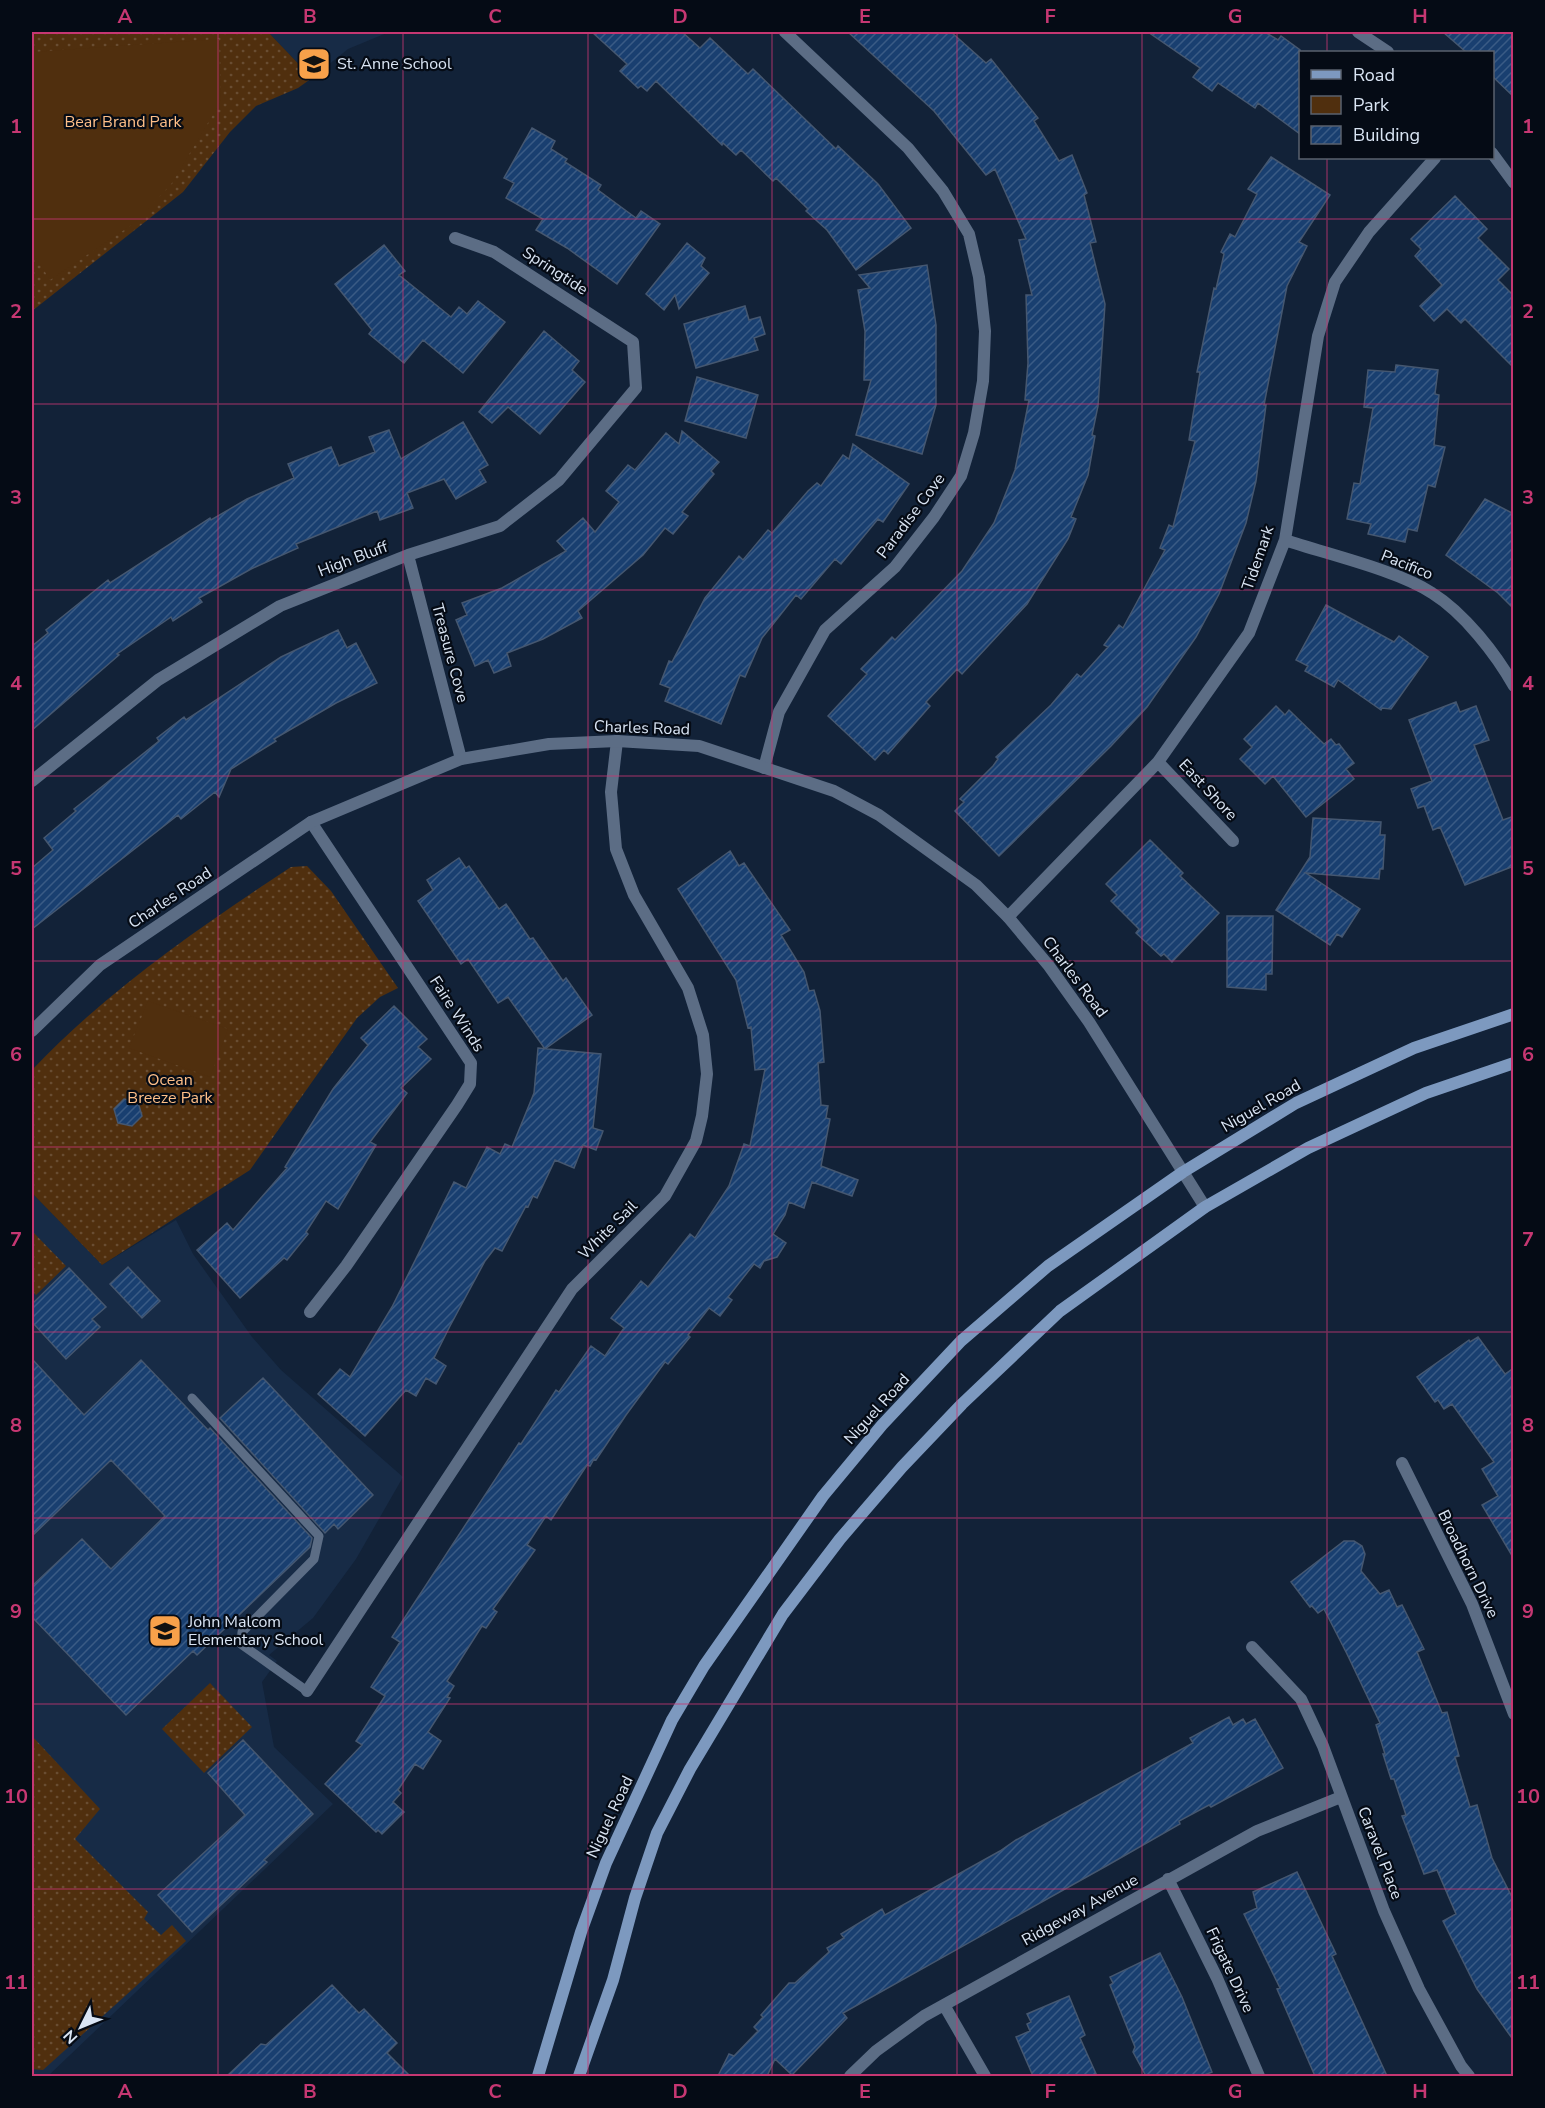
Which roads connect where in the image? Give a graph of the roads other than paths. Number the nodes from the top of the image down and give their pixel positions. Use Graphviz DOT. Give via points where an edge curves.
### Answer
graph roads {
  1 [pos="784,32"];
  2 [pos="1358,32"];
  3 [pos="1386,51"];
  4 [pos="1494,156"];
  5 [pos="1434,159"];
  6 [pos="1514,183"];
  7 [pos="455,238"];
  8 [pos="633,342"];
  9 [pos="1285,540"];
  10 [pos="408,555"];
  11 [pos="1514,686"];
  12 [pos="617,741"];
  13 [pos="461,759"];
  14 [pos="1158,762"];
  15 [pos="764,768"];
  16 [pos="32,781"];
  17 [pos="311,822"];
  18 [pos="1233,841"];
  19 [pos="1008,917"];
  20 [pos="1514,1014"];
  21 [pos="32,1031"];
  22 [pos="1514,1063"];
  23 [pos="1183,1172"];
  24 [pos="1205,1207"];
  25 [pos="310,1312"];
  26 [pos="192,1398"];
  27 [pos="1402,1463"];
  28 [pos="1252,1647"];
  29 [pos="307,1691"];
  30 [pos="1514,1714"];
  31 [pos="1341,1797"];
  32 [pos="1168,1879"];
  33 [pos="944,2006"];
  34 [pos="538,2076"];
  35 [pos="579,2076"];
  36 [pos="850,2076"];
  37 [pos="985,2076"];
  38 [pos="1259,2076"];
  39 [pos="1469,2076"];
  1 -- 15 [label="street, Paradise Cove" via="908,148 943,191 969,234 985,331 983,381 961,476 934,518 894,567 825,630 779,712"];
  2 -- 3 [label="street"];
  4 -- 6 [label="street"];
  5 -- 9 [label="street, Tidemark" via="1369,232 1335,282 1318,336"];
  7 -- 8 [label="street, Springtide" via="494,252"];
  8 -- 10 [label="street, High Bluff" via="636,388 559,480 500,526"];
  9 -- 11 [label="street, Pacifico" via="1394,576 1432,593 1471,627"];
  9 -- 14 [label="street, Tidemark" via="1249,633"];
  10 -- 13 [label="street, Treasure Cove"];
  10 -- 16 [label="street, High Bluff" via="280,606 158,680"];
  12 -- 13 [label="street, Charles Road" via="549,744"];
  12 -- 15 [label="street, Charles Road" via="699,746"];
  12 -- 29 [label="street, White Sail" via="611,792 616,849 634,895 688,988 703,1035 707,1074 696,1141 665,1196 572,1289"];
  13 -- 17 [label="street, Charles Road"];
  14 -- 18 [label="street, East Shore"];
  14 -- 19 [label="street, Tidemark"];
  15 -- 19 [label="street, Charles Road" via="834,791 879,815 976,885"];
  17 -- 21 [label="street, Charles Road" via="100,965"];
  17 -- 25 [label="street, Faire Winds" via="471,1063 470,1084 457,1105"];
  19 -- 23 [label="street, Charles Road" via="1089,1022"];
  20 -- 23 [label="main road, Niguel Road" via="1414,1048 1296,1103"];
  22 -- 24 [label="main road" via="1426,1093 1308,1148"];
  23 -- 24 [label="street, Charles Road"];
  23 -- 34 [label="main road, Niguel Road" via="1048,1266 962,1341 882,1425 823,1496 704,1666 672,1720 606,1863"];
  24 -- 35 [label="main road" via="1060,1311 962,1404 840,1539 783,1614 690,1769 657,1833 613,1980"];
  26 -- 29 [label="lane" via="319,1536 314,1559 242,1632 241,1644"];
  27 -- 30 [label="street, Broadhorn Drive" via="1472,1604"];
  28 -- 31 [label="street, Caravel Place" via="1300,1699 1323,1746"];
  31 -- 32 [label="street, Ridgeway Avenue" via="1257,1831"];
  31 -- 39 [label="street, Caravel Place" via="1384,1911 1415,1979"];
  32 -- 33 [label="street, Ridgeway Avenue"];
  32 -- 38 [label="street, Frigate Drive"];
  33 -- 36 [label="street, Ridgeway Avenue" via="895,2036"];
  33 -- 37 [label="street"];
}
